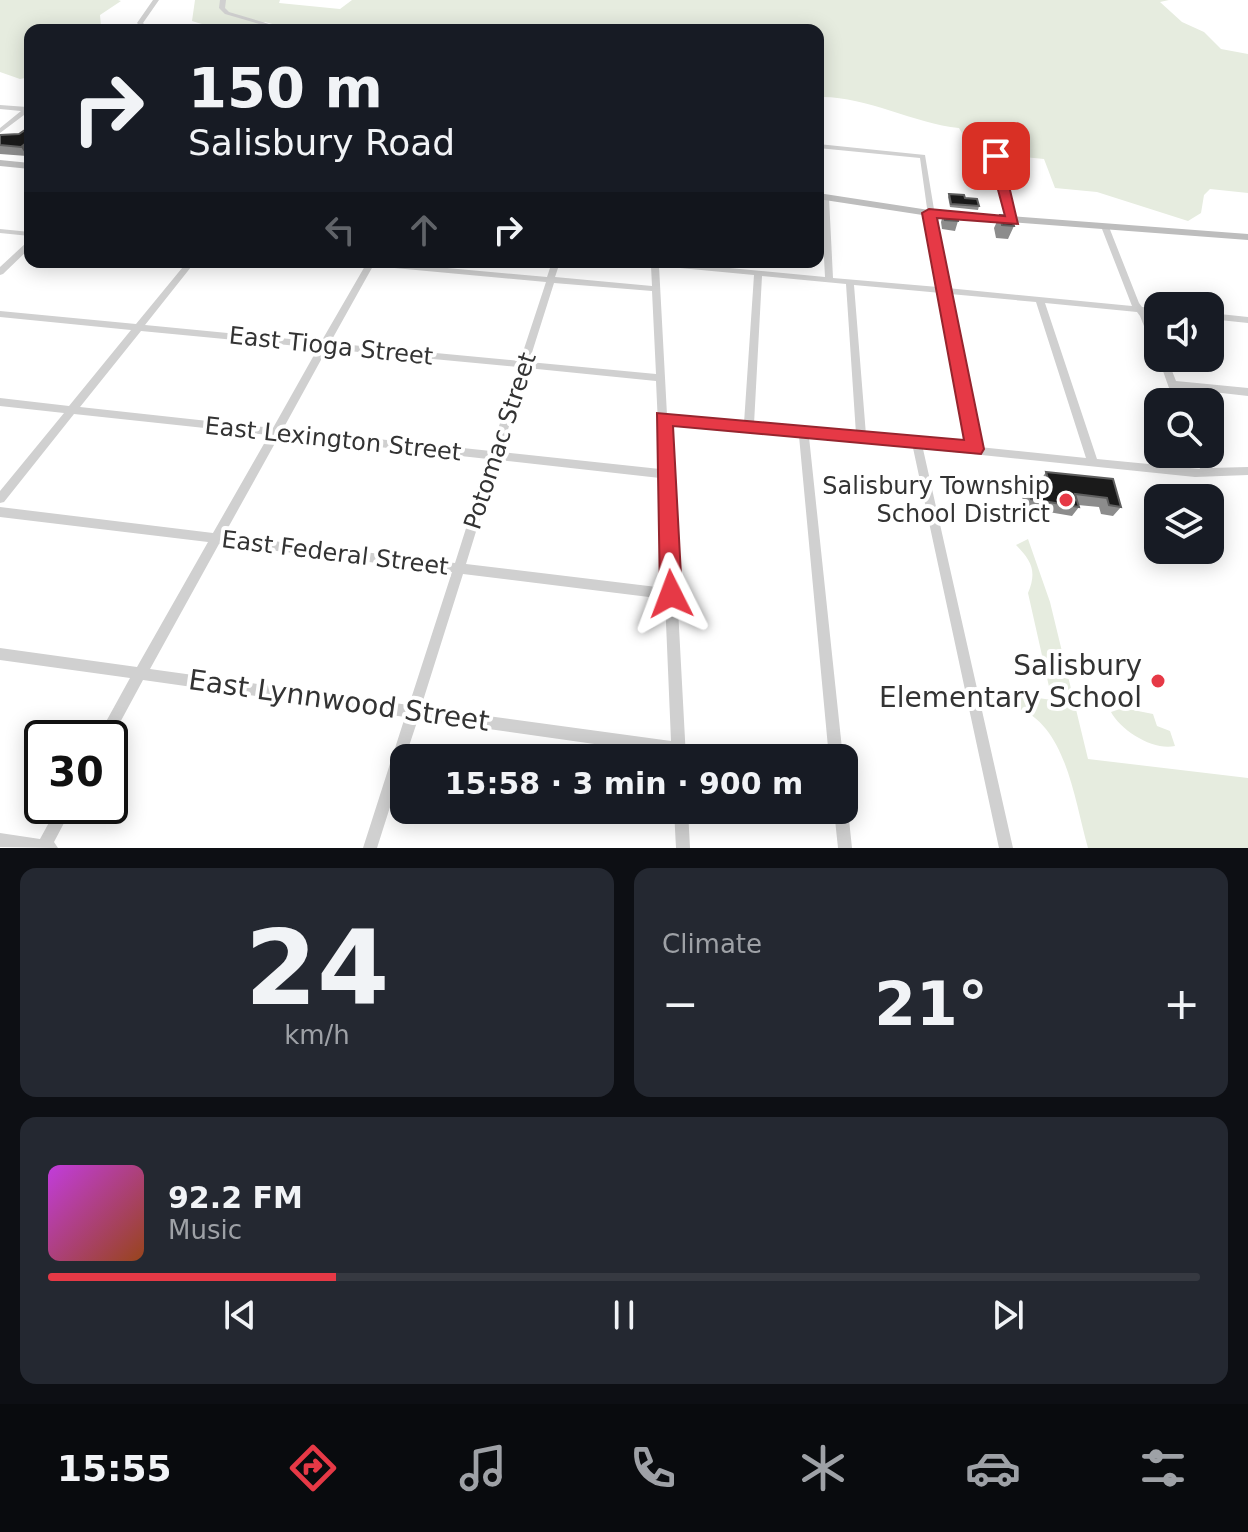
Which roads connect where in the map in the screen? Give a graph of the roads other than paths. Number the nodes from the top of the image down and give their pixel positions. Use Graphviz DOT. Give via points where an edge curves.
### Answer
graph roads {
  1 [pos="156,0"];
  2 [pos="223,0"];
  3 [pos="141,24"];
  4 [pos="265,24"];
  5 [pos="0,107"];
  6 [pos="24,109"];
  7 [pos="24,114"];
  8 [pos="0,131"];
  9 [pos="824,147"];
  10 [pos="996,156"];
  11 [pos="0,163"];
  12 [pos="24,165"];
  13 [pos="824,197"];
  14 [pos="929,213"];
  15 [pos="824,221"];
  16 [pos="1013,221"];
  17 [pos="1106,229"];
  18 [pos="0,231"];
  19 [pos="24,233"];
  20 [pos="1248,237"];
  21 [pos="24,250"];
  22 [pos="186,268"];
  23 [pos="368,268"];
  24 [pos="462,268"];
  25 [pos="554,268"];
  26 [pos="655,268"];
  27 [pos="700,268"];
  28 [pos="744,268"];
  29 [pos="0,272"];
  30 [pos="744,273"];
  31 [pos="758,275"];
  32 [pos="550,279"];
  33 [pos="829,281"];
  34 [pos="850,283"];
  35 [pos="657,289"];
  36 [pos="944,291"];
  37 [pos="1040,300"];
  38 [pos="1139,309"];
  39 [pos="1144,310"];
  40 [pos="0,314"];
  41 [pos="1224,317"];
  42 [pos="1144,320"];
  43 [pos="1248,320"];
  44 [pos="139,328"];
  45 [pos="324,345"];
  46 [pos="524,365"];
  47 [pos="1167,372"];
  48 [pos="661,378"];
  49 [pos="1172,384"];
  50 [pos="1174,388"];
  51 [pos="1248,392"];
  52 [pos="0,402"];
  53 [pos="73,409"];
  54 [pos="663,418"];
  55 [pos="749,425"];
  56 [pos="803,430"];
  57 [pos="275,433"];
  58 [pos="861,436"];
  59 [pos="917,443"];
  60 [pos="974,449"];
  61 [pos="495,455"];
  62 [pos="1093,462"];
  63 [pos="1205,468"];
  64 [pos="1248,471"];
  65 [pos="1207,473"];
  66 [pos="665,474"];
  67 [pos="0,499"];
  68 [pos="0,512"];
  69 [pos="216,539"];
  70 [pos="459,568"];
  71 [pos="671,594"];
  72 [pos="0,654"];
  73 [pos="142,672"];
  74 [pos="413,710"];
  75 [pos="114,720"];
  76 [pos="623,744"];
  77 [pos="678,744"];
  78 [pos="835,744"];
  79 [pos="57,824"];
  80 [pos="682,824"];
  81 [pos="842,824"];
  82 [pos="0,840"];
  83 [pos="45,848"];
  84 [pos="370,848"];
  85 [pos="683,848"];
  86 [pos="845,848"];
  87 [pos="1006,848"];
  1 -- 3 [label="street"];
  2 -- 4 [label="street" via="227,13"];
  5 -- 6 [label="street"];
  7 -- 8 [label="street"];
  9 -- 14 [label="street" via="923,156"];
  10 -- 16 [label="street"];
  11 -- 12 [label="main road"];
  13 -- 14 [label="main road"];
  14 -- 16 [label="main road"];
  14 -- 36 [label="street"];
  15 -- 33 [label="street"];
  16 -- 17 [label="main road"];
  17 -- 20 [label="main road"];
  17 -- 38 [label="street"];
  18 -- 19 [label="street"];
  21 -- 29 [label="street"];
  22 -- 44 [label="street"];
  23 -- 45 [label="street"];
  24 -- 32 [label="street"];
  25 -- 32 [label="street, Potomac Street"];
  26 -- 35 [label="street"];
  27 -- 30 [label="street"];
  28 -- 30 [label="street"];
  30 -- 31 [label="street"];
  31 -- 33 [label="street"];
  31 -- 55 [label="street"];
  32 -- 35 [label="street"];
  32 -- 46 [label="street, Potomac Street"];
  33 -- 34 [label="street"];
  34 -- 36 [label="street"];
  34 -- 58 [label="street"];
  35 -- 48 [label="street"];
  36 -- 37 [label="street"];
  36 -- 60 [label="street"];
  37 -- 38 [label="street"];
  37 -- 62 [label="street"];
  38 -- 39 [label="street"];
  38 -- 42 [label="street"];
  40 -- 44 [label="street, East Tioga Street"];
  41 -- 43 [label="street"];
  44 -- 45 [label="street, East Tioga Street"];
  44 -- 53 [label="street"];
  45 -- 46 [label="street, East Tioga Street"];
  45 -- 57 [label="street"];
  46 -- 48 [label="street, East Tioga Street"];
  46 -- 61 [label="street, Potomac Street"];
  47 -- 49 [label="street"];
  48 -- 54 [label="street"];
  49 -- 50 [label="street"];
  49 -- 51 [label="street"];
  52 -- 53 [label="street, East Lexington Street"];
  53 -- 57 [label="street, East Lexington Street"];
  53 -- 67 [label="street"];
  54 -- 55 [label="street"];
  54 -- 66 [label="street"];
  55 -- 56 [label="street"];
  56 -- 58 [label="street"];
  56 -- 78 [label="street"];
  57 -- 61 [label="street, East Lexington Street"];
  57 -- 69 [label="street"];
  58 -- 59 [label="street"];
  59 -- 60 [label="street"];
  59 -- 87 [label="street"];
  60 -- 62 [label="street"];
  61 -- 66 [label="street, East Lexington Street"];
  61 -- 70 [label="street, Potomac Street"];
  62 -- 65 [label="street"];
  63 -- 65 [label="street"];
  64 -- 65 [label="street"];
  66 -- 71 [label="street"];
  68 -- 69 [label="street, East Federal Street"];
  69 -- 70 [label="street, East Federal Street"];
  69 -- 73 [label="street"];
  70 -- 71 [label="street, East Federal Street"];
  70 -- 74 [label="street, Potomac Street"];
  71 -- 77 [label="street"];
  72 -- 73 [label="street, East Lynnwood Street"];
  73 -- 74 [label="street, East Lynnwood Street"];
  73 -- 75 [label="street"];
  74 -- 76 [label="street, East Lynnwood Street"];
  74 -- 84 [label="street, Potomac Street"];
  79 -- 83 [label="street"];
  80 -- 85 [label="street"];
  81 -- 86 [label="street"];
  82 -- 83 [label="street"];
}
